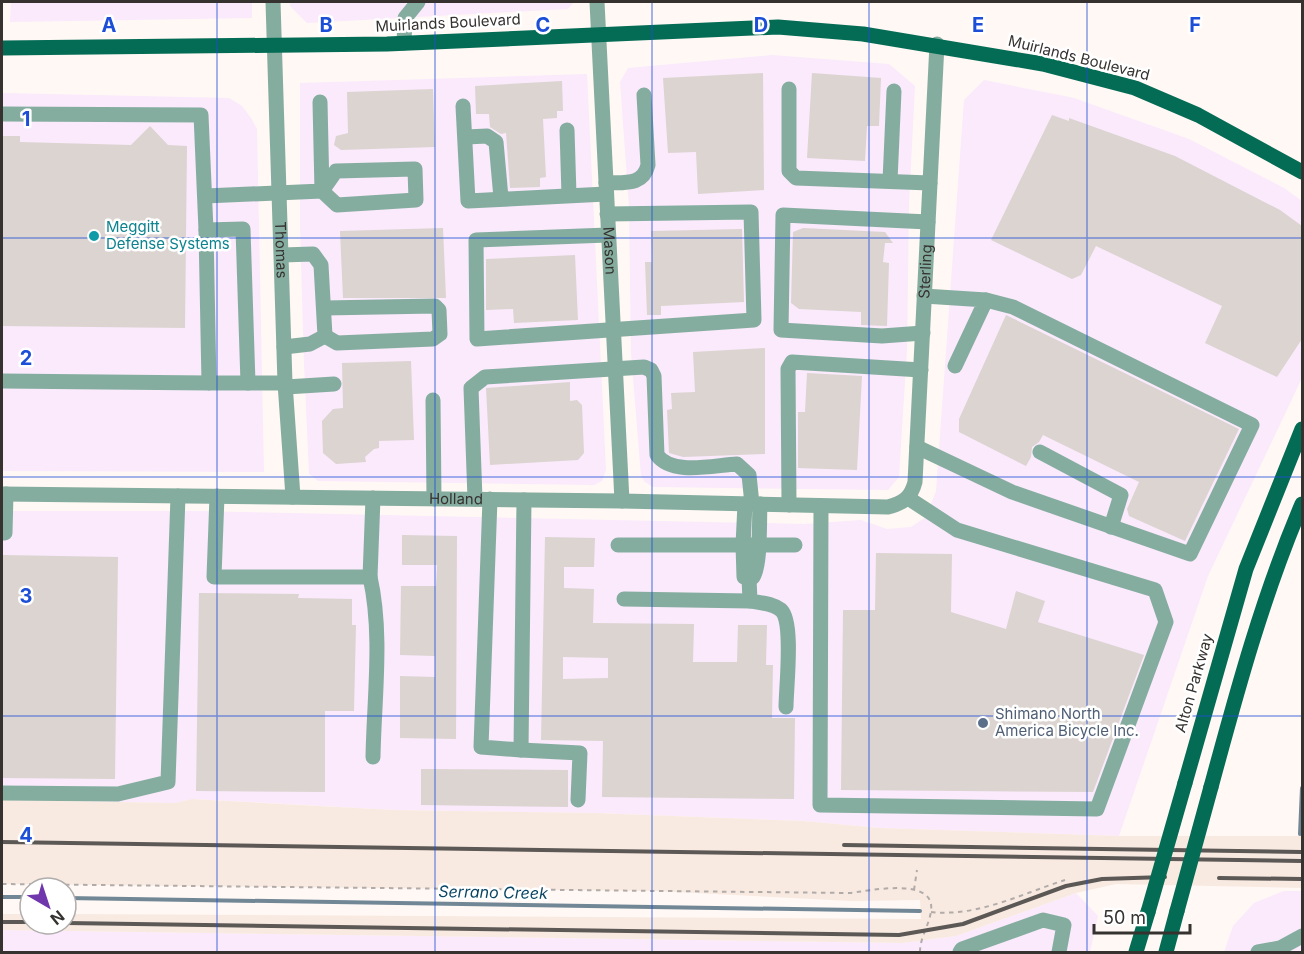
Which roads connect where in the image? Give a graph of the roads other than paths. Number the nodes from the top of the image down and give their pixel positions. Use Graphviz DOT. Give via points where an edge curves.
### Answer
graph roads {
  1 [pos="273,2"];
  2 [pos="418,2"];
  3 [pos="597,2"];
  4 [pos="598,33"];
  5 [pos="404,43"];
  6 [pos="937,44"];
  7 [pos="274,46"];
  8 [pos="2,48"];
  9 [pos="789,89"];
  10 [pos="894,91"];
  11 [pos="644,95"];
  12 [pos="320,102"];
  13 [pos="463,106"];
  14 [pos="2,114"];
  15 [pos="567,130"];
  16 [pos="466,137"];
  17 [pos="1302,172"];
  18 [pos="890,181"];
  19 [pos="930,183"];
  20 [pos="606,188"];
  21 [pos="322,191"];
  22 [pos="280,192"];
  23 [pos="569,195"];
  24 [pos="205,196"];
  25 [pos="501,198"];
  26 [pos="608,214"];
  27 [pos="928,222"];
  28 [pos="206,230"];
  29 [pos="609,235"];
  30 [pos="282,255"];
  31 [pos="924,296"];
  32 [pos="986,300"];
  33 [pos="324,308"];
  34 [pos="613,330"];
  35 [pos="922,333"];
  36 [pos="326,336"];
  37 [pos="284,347"];
  38 [pos="955,366"];
  39 [pos="921,370"];
  40 [pos="615,371"];
  41 [pos="2,381"];
  42 [pos="209,383"];
  43 [pos="248,383"];
  44 [pos="334,384"];
  45 [pos="286,385"];
  46 [pos="433,400"];
  47 [pos="1302,429"];
  48 [pos="917,447"];
  49 [pos="1040,452"];
  50 [pos="4,494"];
  51 [pos="178,496"];
  52 [pos="217,496"];
  53 [pos="293,497"];
  54 [pos="373,498"];
  55 [pos="908,498"];
  56 [pos="434,499"];
  57 [pos="483,499"];
  58 [pos="524,500"];
  59 [pos="622,501"];
  60 [pos="752,504"];
  61 [pos="1302,504"];
  62 [pos="789,505"];
  63 [pos="821,506"];
  64 [pos="1111,526"];
  65 [pos="2,533"];
  66 [pos="618,545"];
  67 [pos="750,545"];
  68 [pos="795,545"];
  69 [pos="370,577"];
  70 [pos="624,599"];
  71 [pos="750,601"];
  72 [pos="786,707"];
  73 [pos="521,750"];
  74 [pos="373,757"];
  75 [pos="2,793"];
  76 [pos="578,800"];
  77 [pos="1302,936"];
  78 [pos="960,952"];
  79 [pos="1059,952"];
  80 [pos="1136,952"];
  81 [pos="1166,952"];
  82 [pos="1258,952"];
  1 -- 7 [label="street, Thomas"];
  2 -- 5 [label="street" via="405,18"];
  3 -- 4 [label="street, Mason"];
  4 -- 5 [label="main road, Muirlands Boulevard"];
  4 -- 6 [label="main road, Muirlands Boulevard" via="778,27"];
  4 -- 20 [label="street, Mason"];
  5 -- 7 [label="main road, Muirlands Boulevard"];
  6 -- 17 [label="main road, Muirlands Boulevard" via="1043,64 1135,88 1198,115"];
  6 -- 19 [label="street, Sterling"];
  7 -- 8 [label="main road, Muirlands Boulevard"];
  7 -- 22 [label="street, Thomas"];
  9 -- 18 [label="street" via="789,171 796,178"];
  10 -- 18 [label="street"];
  11 -- 20 [label="street" via="646,174 637,181"];
  12 -- 21 [label="street"];
  13 -- 16 [label="street"];
  14 -- 24 [label="street" via="201,115"];
  15 -- 23 [label="street"];
  16 -- 25 [label="street" via="487,136 496,142"];
  16 -- 25 [label="street" via="468,201"];
  18 -- 19 [label="street"];
  19 -- 27 [label="street, Sterling"];
  20 -- 23 [label="street"];
  20 -- 26 [label="street, Mason"];
  21 -- 21 [label="street" via="337,205 416,200 415,169 336,171"];
  21 -- 22 [label="street"];
  22 -- 24 [label="street"];
  22 -- 30 [label="street, Thomas"];
  23 -- 25 [label="street"];
  24 -- 28 [label="street"];
  26 -- 29 [label="street, Mason"];
  26 -- 34 [label="street" via="751,212 754,320"];
  27 -- 31 [label="street, Sterling"];
  27 -- 35 [label="street" via="783,216 782,330 882,336"];
  28 -- 42 [label="street"];
  28 -- 43 [label="street" via="243,229"];
  29 -- 34 [label="street, Mason"];
  29 -- 34 [label="street" via="476,240 477,339"];
  30 -- 33 [label="street" via="313,254 321,266"];
  30 -- 37 [label="street, Thomas"];
  31 -- 32 [label="street"];
  31 -- 35 [label="street, Sterling"];
  32 -- 38 [label="street"];
  32 -- 64 [label="street" via="1013,307 1252,425 1190,555"];
  33 -- 36 [label="street"];
  33 -- 36 [label="street" via="435,306 439,310 440,334 433,339 337,343"];
  34 -- 40 [label="street, Mason"];
  35 -- 39 [label="street, Sterling"];
  36 -- 37 [label="street" via="310,344"];
  37 -- 45 [label="street, Thomas"];
  39 -- 48 [label="street, Sterling"];
  39 -- 62 [label="street" via="792,362 788,369"];
  40 -- 57 [label="street" via="485,377 474,384 471,388"];
  40 -- 59 [label="street, Mason"];
  40 -- 60 [label="street" via="644,367 651,370 657,455 662,461 672,467 738,464 749,476"];
  41 -- 42 [label="street"];
  42 -- 43 [label="street"];
  43 -- 45 [label="street"];
  44 -- 45 [label="street"];
  45 -- 53 [label="street, Thomas"];
  46 -- 56 [label="street"];
  47 -- 80 [label="main road, Alton Parkway, bridge" via="1246,569"];
  48 -- 55 [label="street, Sterling" via="915,482"];
  48 -- 64 [label="street" via="1012,492"];
  49 -- 64 [label="street" via="1121,495"];
  50 -- 51 [label="street, Holland"];
  50 -- 65 [label="street"];
  51 -- 52 [label="street, Holland"];
  51 -- 75 [label="street" via="168,782 118,794"];
  52 -- 53 [label="street, Holland"];
  52 -- 69 [label="street" via="214,577"];
  53 -- 54 [label="street, Holland"];
  54 -- 56 [label="street, Holland"];
  54 -- 69 [label="street"];
  55 -- 63 [label="street, Holland" via="888,507"];
  55 -- 63 [label="street" via="957,530 1155,590 1166,622 1097,809 820,805"];
  56 -- 57 [label="street, Holland"];
  57 -- 58 [label="street, Holland"];
  57 -- 73 [label="street" via="481,747"];
  58 -- 59 [label="street, Holland"];
  58 -- 73 [label="street"];
  59 -- 60 [label="street, Holland"];
  60 -- 62 [label="street, Holland"];
  60 -- 67 [label="street"];
  61 -- 81 [label="main road, bridge" via="1256,627"];
  62 -- 63 [label="street, Holland"];
  66 -- 67 [label="street"];
  67 -- 68 [label="street"];
  67 -- 71 [label="street" via="742,573 749,578"];
  69 -- 74 [label="street" via="375,600"];
  70 -- 71 [label="street"];
  71 -- 72 [label="street" via="772,604 782,612 788,625"];
  73 -- 76 [label="street" via="580,753"];
  77 -- 82 [label="street" via="1280,948"];
  78 -- 79 [label="street" via="1043,920 1064,925"];
}
